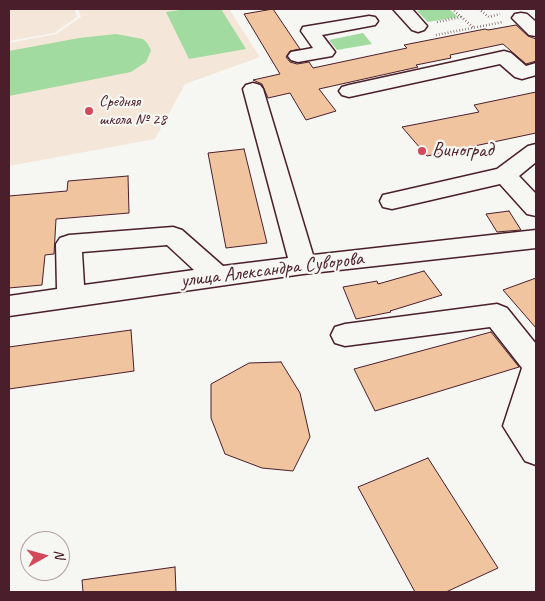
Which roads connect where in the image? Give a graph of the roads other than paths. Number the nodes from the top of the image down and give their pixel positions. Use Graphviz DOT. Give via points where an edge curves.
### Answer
graph roads {
  1 [pos="402,9"];
  2 [pos="521,18"];
  3 [pos="369,21"];
  4 [pos="421,25"];
  5 [pos="536,31"];
  6 [pos="298,56"];
  7 [pos="536,69"];
  8 [pos="253,89"];
  9 [pos="349,91"];
  10 [pos="536,151"];
  11 [pos="505,175"];
  12 [pos="392,201"];
  13 [pos="536,208"];
  14 [pos="536,239"];
  15 [pos="304,265"];
  16 [pos="218,277"];
  17 [pos="71,298"];
  18 [pos="9,306"];
  19 [pos="345,335"];
  20 [pos="536,367"];
  21 [pos="536,450"];
  1 -- 4 [label="street"];
  2 -- 5 [label="street"];
  3 -- 6 [label="street" via="310,31 325,52"];
  7 -- 9 [label="street" via="522,73 504,57"];
  8 -- 15 [label="street"];
  10 -- 11 [label="street"];
  11 -- 12 [label="street"];
  11 -- 13 [label="street"];
  14 -- 15 [label="street, улица Александра Суворова"];
  15 -- 16 [label="street, улица Александра Суворова"];
  16 -- 17 [label="street, улица Александра Суворова"];
  16 -- 17 [label="street" via="172,236 69,244"];
  17 -- 18 [label="street, улица Александра Суворова"];
  19 -- 20 [label="street" via="497,315"];
  20 -- 21 [label="street" via="519,426"];
}
